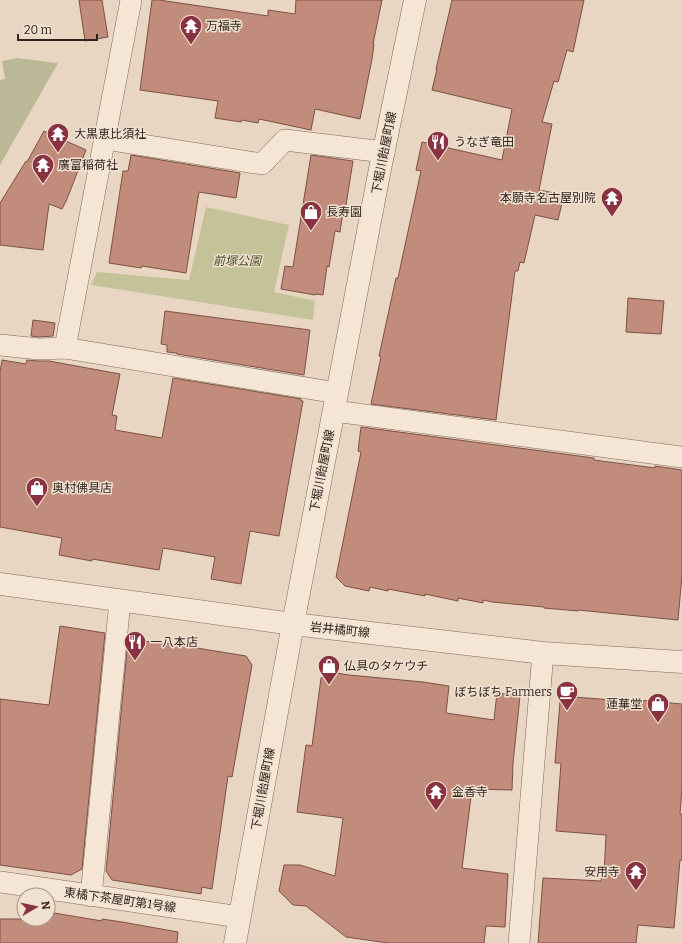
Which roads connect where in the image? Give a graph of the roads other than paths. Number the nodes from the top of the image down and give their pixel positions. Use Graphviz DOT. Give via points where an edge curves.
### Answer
graph roads {
  1 [pos="131,0"];
  2 [pos="415,0"];
  3 [pos="104,139"];
  4 [pos="384,152"];
  5 [pos="0,345"];
  6 [pos="65,348"];
  7 [pos="336,402"];
  8 [pos="682,457"];
  9 [pos="0,584"];
  10 [pos="120,601"];
  11 [pos="293,624"];
  12 [pos="544,653"];
  13 [pos="682,662"];
  14 [pos="0,882"];
  15 [pos="91,896"];
  16 [pos="240,917"];
  17 [pos="236,943"];
  18 [pos="519,943"];
  1 -- 3 [label="street"];
  2 -- 4 [label="street, 下堀川飴屋町線"];
  3 -- 4 [label="street" via="262,164 285,140"];
  3 -- 6 [label="street"];
  4 -- 7 [label="street, 下堀川飴屋町線"];
  5 -- 6 [label="street" via="39,349"];
  6 -- 7 [label="street"];
  7 -- 8 [label="street"];
  7 -- 11 [label="street, 下堀川飴屋町線"];
  9 -- 10 [label="street, 岩井橘町線"];
  10 -- 11 [label="street, 岩井橘町線"];
  10 -- 15 [label="street"];
  11 -- 12 [label="street, 岩井橘町線"];
  11 -- 16 [label="street, 下堀川飴屋町線"];
  12 -- 13 [label="street, 岩井橘町線"];
  12 -- 18 [label="street"];
  14 -- 15 [label="street, 東橘下茶屋町第1号線"];
  15 -- 16 [label="street, 東橘下茶屋町第1号線"];
  16 -- 17 [label="street, 下堀川飴屋町線"];
}
